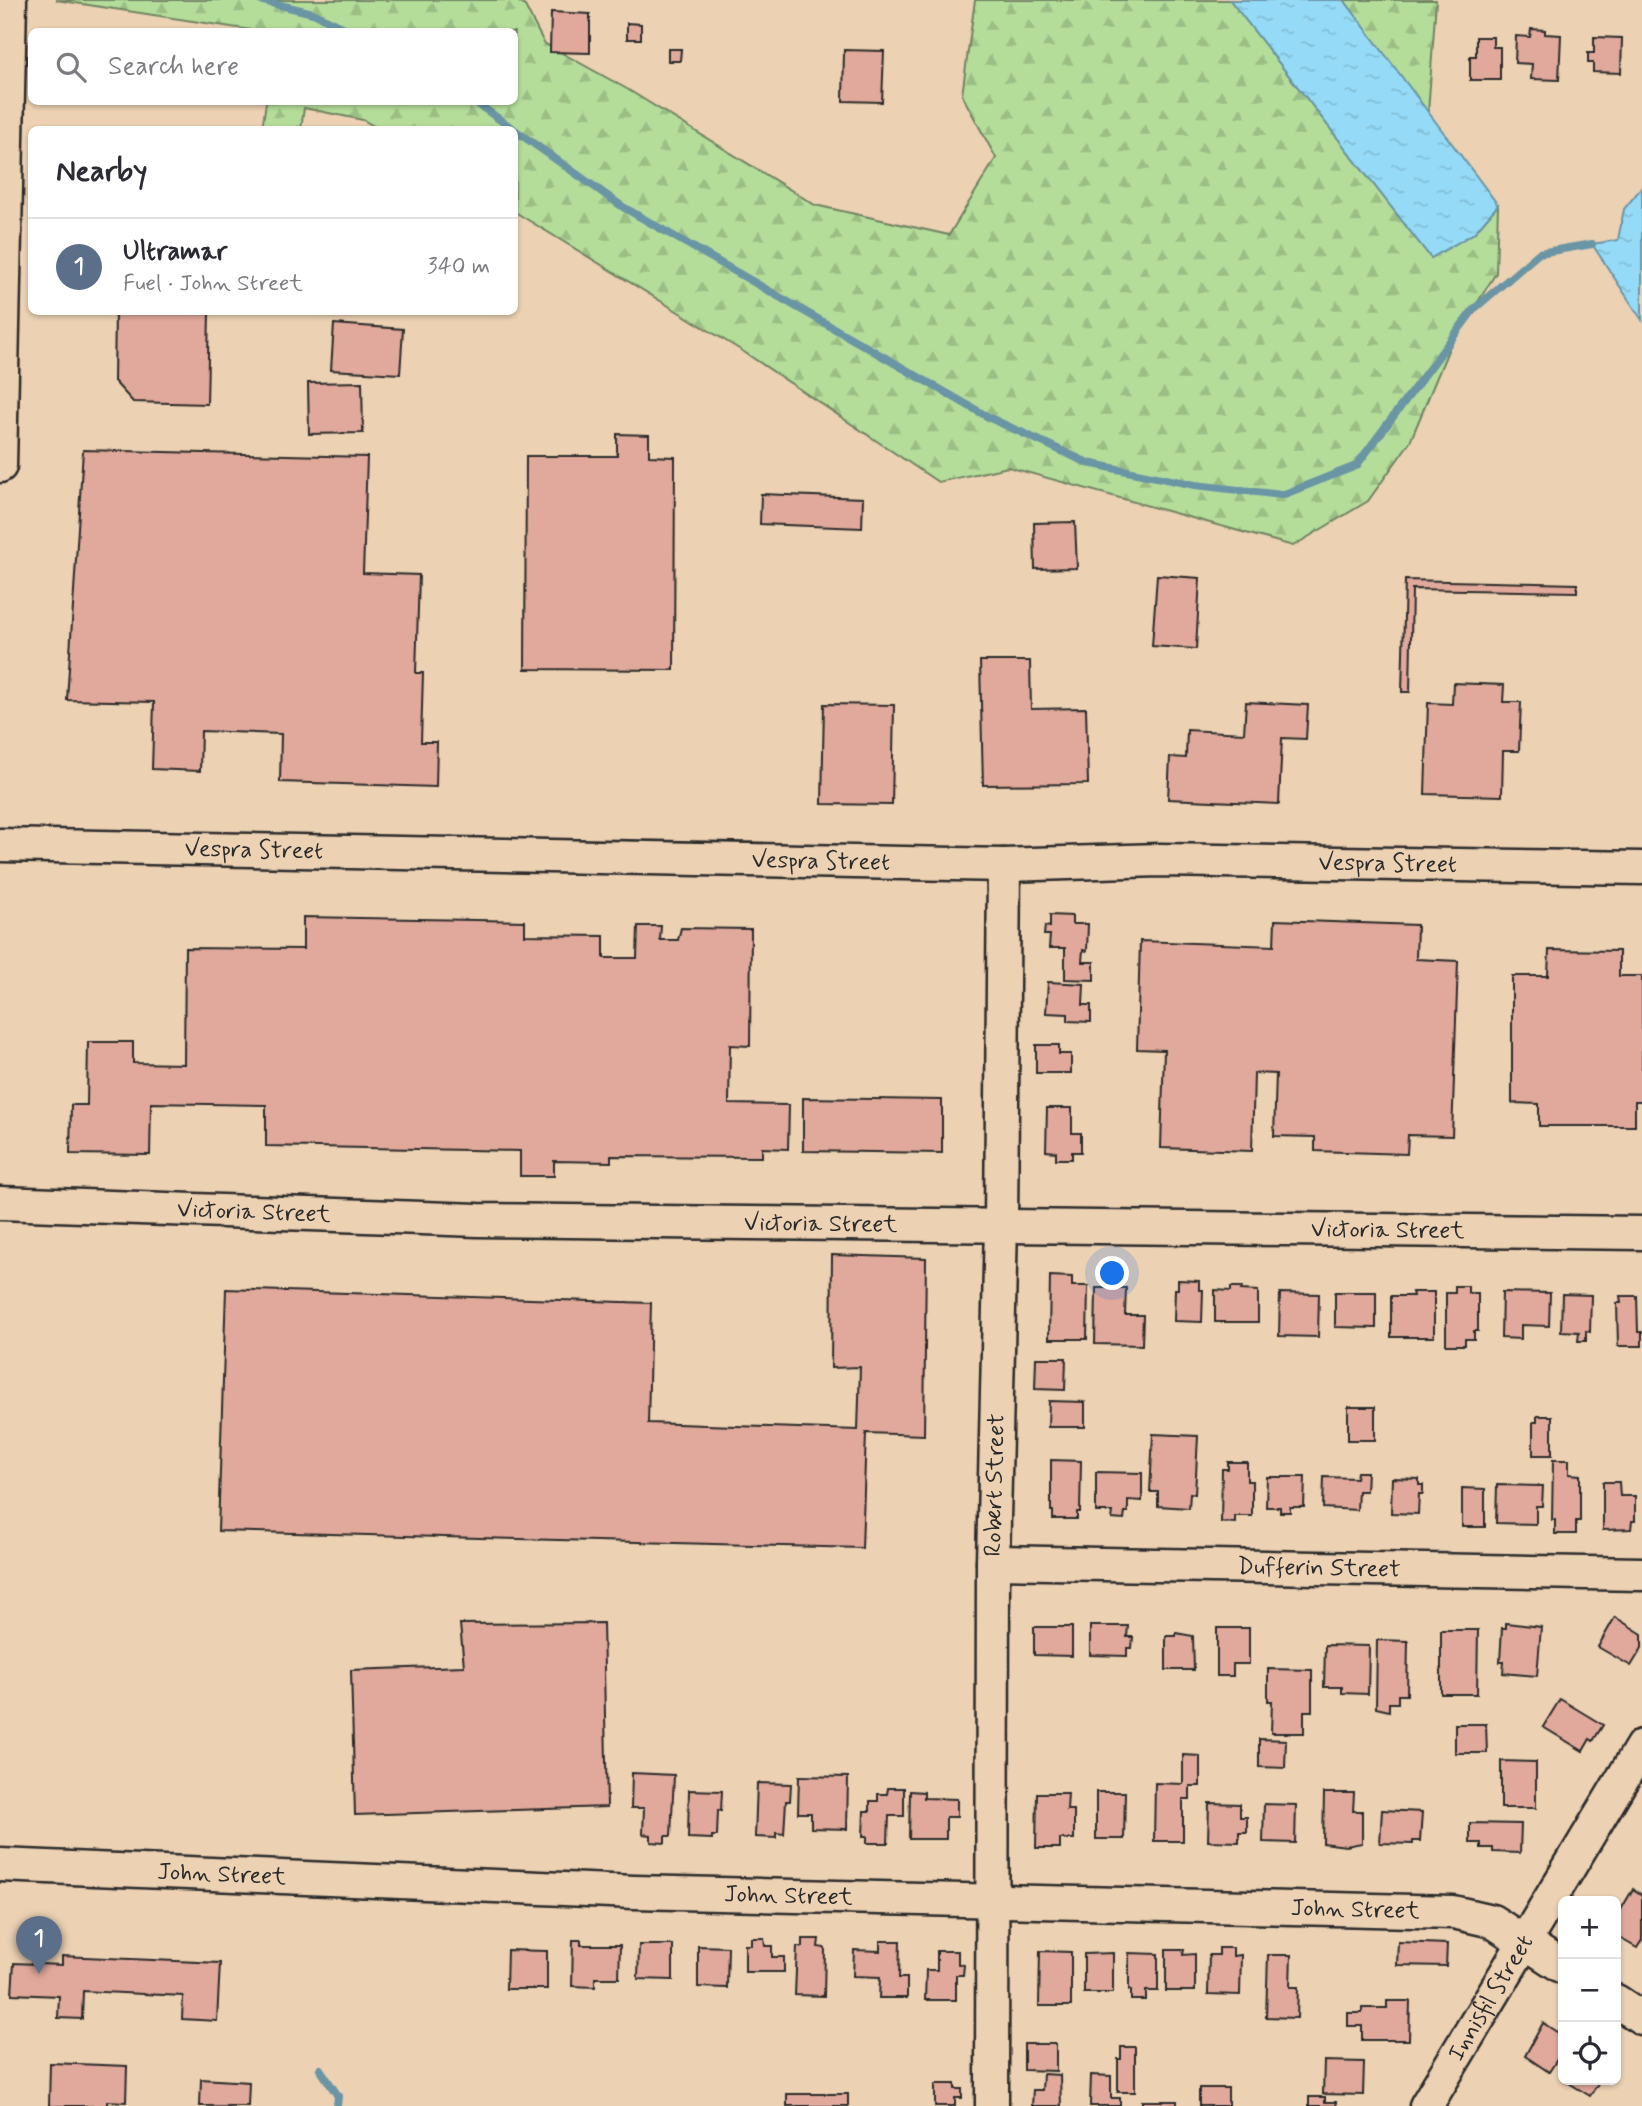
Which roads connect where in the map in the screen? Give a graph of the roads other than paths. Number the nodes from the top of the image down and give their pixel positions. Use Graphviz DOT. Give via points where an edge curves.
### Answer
graph roads {
  1 [pos="10,0"];
  2 [pos="1,398"];
  3 [pos="0,466"];
  4 [pos="0,845"];
  5 [pos="1004,865"];
  6 [pos="1642,868"];
  7 [pos="0,1203"];
  8 [pos="1001,1224"];
  9 [pos="1642,1233"];
  10 [pos="993,1562"];
  11 [pos="1642,1574"];
  12 [pos="1642,1746"];
  13 [pos="0,1865"];
  14 [pos="994,1901"];
  15 [pos="1525,1942"];
  16 [pos="1558,1964"];
  17 [pos="1621,2004"];
  18 [pos="1642,2018"];
  19 [pos="992,2106"];
  20 [pos="1426,2106"];
  1 -- 2 [label="street"];
  2 -- 3 [label="street"];
  4 -- 5 [label="street, Vespra Street"];
  5 -- 6 [label="street, Vespra Street" via="1159,860"];
  5 -- 8 [label="street, Robert Street"];
  7 -- 8 [label="street, Victoria Street" via="478,1220"];
  8 -- 9 [label="street, Victoria Street"];
  8 -- 10 [label="street, Robert Street"];
  10 -- 11 [label="street, Dufferin Street"];
  10 -- 14 [label="street, Robert Street"];
  12 -- 15 [label="street, Innisfil Street"];
  13 -- 14 [label="street, John Street" via="634,1892"];
  14 -- 15 [label="street, John Street" via="1453,1912 1492,1920"];
  14 -- 19 [label="street, Robert Street"];
  15 -- 16 [label="street, John Street"];
  15 -- 20 [label="street, Innisfil Street"];
  17 -- 18 [label="street"];
}
